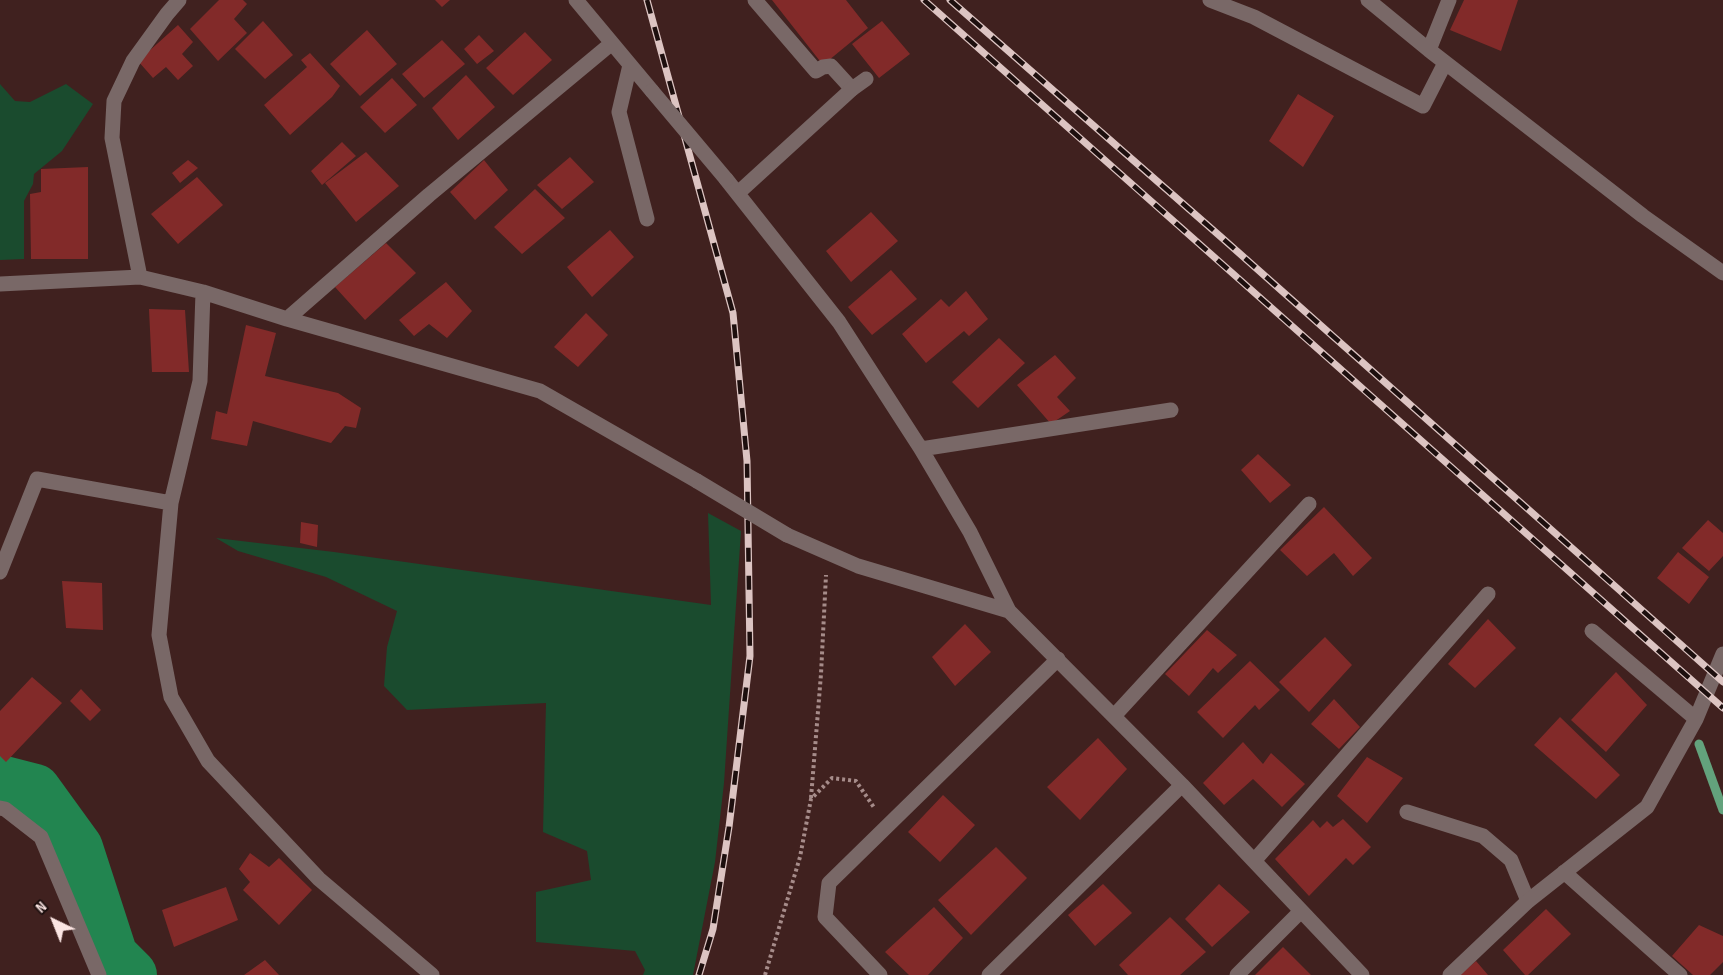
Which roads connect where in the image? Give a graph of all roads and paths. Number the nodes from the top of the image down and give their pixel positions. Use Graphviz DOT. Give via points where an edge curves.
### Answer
graph roads {
  1 [pos="179,0"];
  2 [pos="576,0"];
  3 [pos="755,0"];
  4 [pos="1210,0"];
  5 [pos="1368,0"];
  6 [pos="1449,0"];
  7 [pos="612,44"];
  8 [pos="1429,50"];
  9 [pos="1445,63"];
  10 [pos="630,65"];
  11 [pos="866,79"];
  12 [pos="852,89"];
  13 [pos="738,194"];
  14 [pos="647,219"];
  15 [pos="1723,273"];
  16 [pos="140,277"];
  17 [pos="0,284"];
  18 [pos="203,292"];
  19 [pos="287,319"];
  20 [pos="1172,410"];
  21 [pos="921,449"];
  22 [pos="171,503"];
  23 [pos="1309,504"];
  24 [pos="826,552"];
  25 [pos="0,572"];
  26 [pos="1488,594"];
  27 [pos="1009,611"];
  28 [pos="1592,631"];
  29 [pos="1723,654"];
  30 [pos="1058,659"];
  31 [pos="1114,716"];
  32 [pos="1696,719"];
  33 [pos="1182,785"];
  34 [pos="811,799"];
  35 [pos="0,808"];
  36 [pos="1407,812"];
  37 [pos="887,826"];
  38 [pos="1254,861"];
  39 [pos="1564,872"];
  40 [pos="1528,901"];
  41 [pos="1301,911"];
  42 [pos="99,975"];
  43 [pos="432,975"];
  44 [pos="765,975"];
  45 [pos="880,975"];
  46 [pos="989,975"];
  47 [pos="1237,975"];
  48 [pos="1362,975"];
  49 [pos="1450,975"];
  50 [pos="1680,975"];
  1 -- 16 [label="street" via="134,61 114,101 112,138"];
  2 -- 7 [label="street"];
  3 -- 12 [label="street" via="816,71 831,66"];
  4 -- 9 [label="street" via="1254,17 1423,106"];
  5 -- 8 [label="street"];
  6 -- 8 [label="street"];
  7 -- 10 [label="street"];
  7 -- 19 [label="street"];
  8 -- 9 [label="street"];
  9 -- 15 [label="street"];
  10 -- 13 [label="street, bridge"];
  10 -- 14 [label="street" via="619,112"];
  11 -- 12 [label="street"];
  12 -- 13 [label="street"];
  13 -- 21 [label="street" via="839,322"];
  16 -- 17 [label="street"];
  16 -- 18 [label="street"];
  18 -- 19 [label="street"];
  18 -- 22 [label="street" via="200,381"];
  19 -- 24 [label="street, bridge" via="540,391 787,535"];
  20 -- 21 [label="street"];
  21 -- 27 [label="street" via="970,532"];
  22 -- 25 [label="street" via="37,479"];
  22 -- 43 [label="street" via="159,636 171,697 208,760 319,879"];
  23 -- 31 [label="street"];
  24 -- 27 [label="street" via="858,566"];
  24 -- 34 [label="path" via="823,653"];
  26 -- 38 [label="street"];
  27 -- 30 [label="street"];
  28 -- 32 [label="street"];
  29 -- 32 [label="street"];
  30 -- 31 [label="street"];
  30 -- 37 [label="street"];
  31 -- 33 [label="street"];
  32 -- 39 [label="street" via="1647,807"];
  33 -- 38 [label="street"];
  33 -- 46 [label="street"];
  34 -- 37 [label="path" via="832,778 856,781"];
  34 -- 44 [label="path" via="800,857"];
  35 -- 42 [label="street" via="41,837"];
  36 -- 40 [label="street" via="1483,836 1511,860"];
  37 -- 45 [label="street" via="829,883 825,917"];
  38 -- 41 [label="street"];
  39 -- 40 [label="street"];
  39 -- 50 [label="street"];
  40 -- 49 [label="street"];
  41 -- 47 [label="street"];
  41 -- 48 [label="street"];
}
